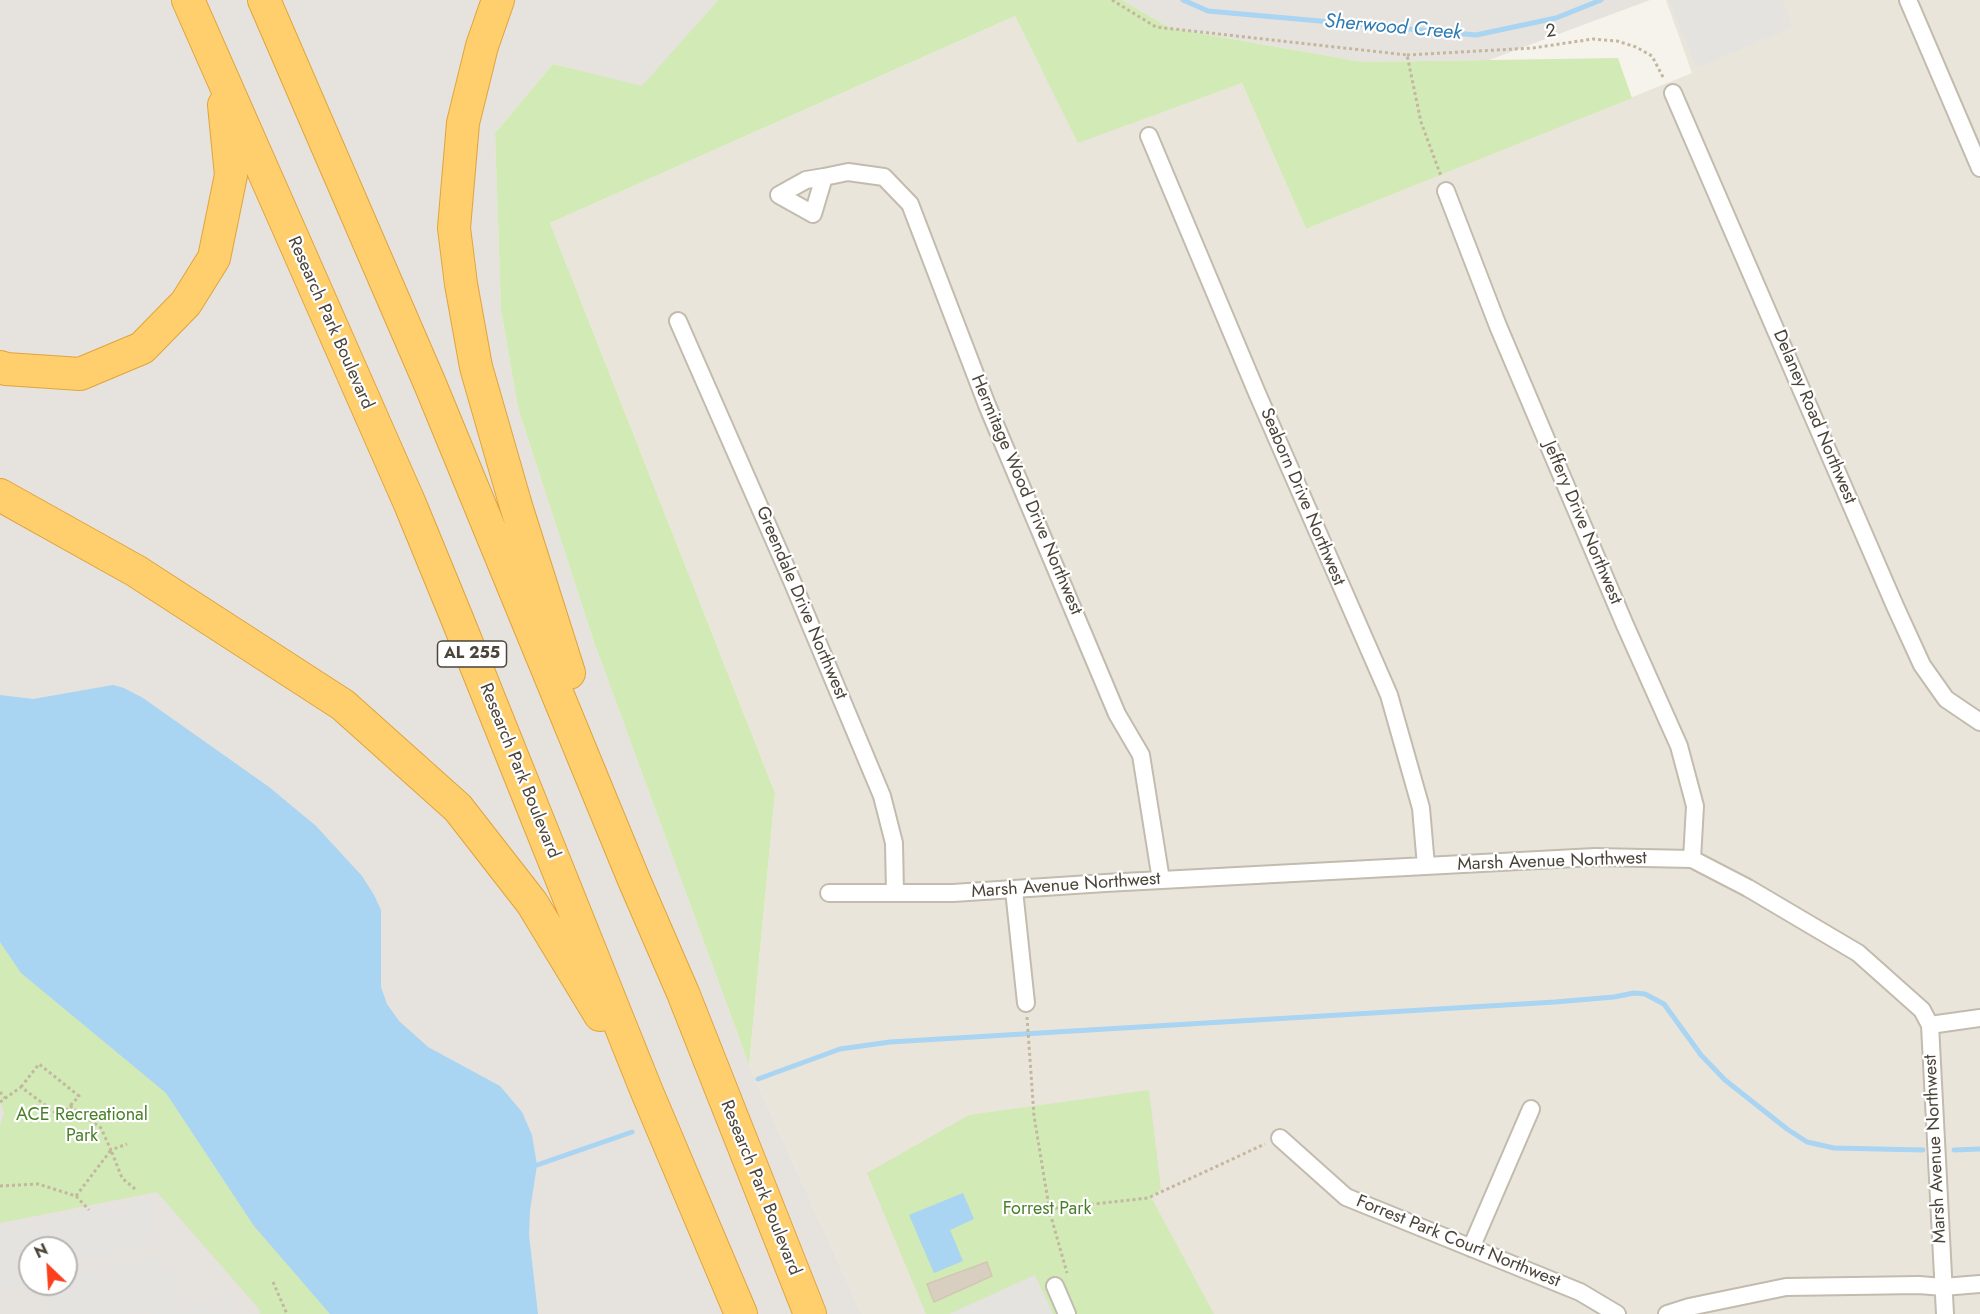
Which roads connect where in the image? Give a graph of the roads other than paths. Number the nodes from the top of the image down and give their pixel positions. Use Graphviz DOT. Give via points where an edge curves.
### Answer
graph roads {
  1 [pos="188,0"];
  2 [pos="264,0"];
  3 [pos="498,0"];
  4 [pos="1908,0"];
  5 [pos="222,77"];
  6 [pos="1673,93"];
  7 [pos="1149,136"];
  8 [pos="1980,168"];
  9 [pos="824,177"];
  10 [pos="1446,191"];
  11 [pos="678,321"];
  12 [pos="0,367"];
  13 [pos="0,495"];
  14 [pos="1980,722"];
  15 [pos="1692,859"];
  16 [pos="1426,866"];
  17 [pos="634,880"];
  18 [pos="1161,880"];
  19 [pos="1014,890"];
  20 [pos="829,893"];
  21 [pos="895,893"];
  22 [pos="1026,1003"];
  23 [pos="1980,1018"];
  24 [pos="1930,1025"];
  25 [pos="647,1092"];
  26 [pos="1531,1109"];
  27 [pos="1280,1138"];
  28 [pos="1471,1248"];
  29 [pos="1980,1284"];
  30 [pos="1055,1286"];
  31 [pos="1943,1287"];
  32 [pos="741,1314"];
  33 [pos="810,1314"];
  34 [pos="1067,1314"];
  35 [pos="1617,1314"];
  36 [pos="1667,1314"];
  37 [pos="1945,1314"];
  1 -- 5 [label="highway, Research Park Boulevard / AL 255"];
  2 -- 17 [label="highway, Research Park Boulevard" via="430,384"];
  3 -- 17 [label="highway" via="463,123 454,228 461,284 482,389"];
  4 -- 8 [label="street"];
  5 -- 12 [label="highway" via="231,175 214,258 186,303 142,348 80,374"];
  5 -- 25 [label="highway, Research Park Boulevard / AL 255" via="414,514"];
  6 -- 14 [label="street, Delaney Road Northwest" via="1922,665 1946,699"];
  7 -- 16 [label="street, Seaborn Drive Northwest" via="1389,695 1420,808"];
  9 -- 18 [label="street, Hermitage Wood Drive Northwest" via="848,172 884,177 910,204 987,405 1117,714 1141,755"];
  10 -- 15 [label="street, Jeffery Drive Northwest" via="1498,326 1679,746 1695,806"];
  11 -- 21 [label="street, Greendale Drive Northwest" via="882,796 894,843"];
  13 -- 25 [label="highway" via="136,572 344,705 458,808 532,903"];
  15 -- 16 [label="street, Marsh Avenue Northwest" via="1595,857"];
  15 -- 24 [label="street, Marsh Avenue Northwest" via="1858,953 1922,1010"];
  16 -- 18 [label="street, Marsh Avenue Northwest"];
  17 -- 33 [label="highway, Research Park Boulevard"];
  18 -- 19 [label="street, Marsh Avenue Northwest"];
  19 -- 21 [label="street, Marsh Avenue Northwest"];
  19 -- 22 [label="street"];
  20 -- 21 [label="street, Marsh Avenue Northwest"];
  23 -- 24 [label="street"];
  24 -- 31 [label="street, Marsh Avenue Northwest"];
  25 -- 32 [label="highway, Research Park Boulevard / AL 255"];
  26 -- 28 [label="street"];
  27 -- 28 [label="street, Forrest Park Court Northwest" via="1346,1197"];
  28 -- 35 [label="street, Forrest Park Court Northwest" via="1580,1292"];
  29 -- 31 [label="street"];
  30 -- 34 [label="street"];
  31 -- 36 [label="street" via="1786,1287"];
  31 -- 37 [label="street, Marsh Avenue Northwest"];
}
